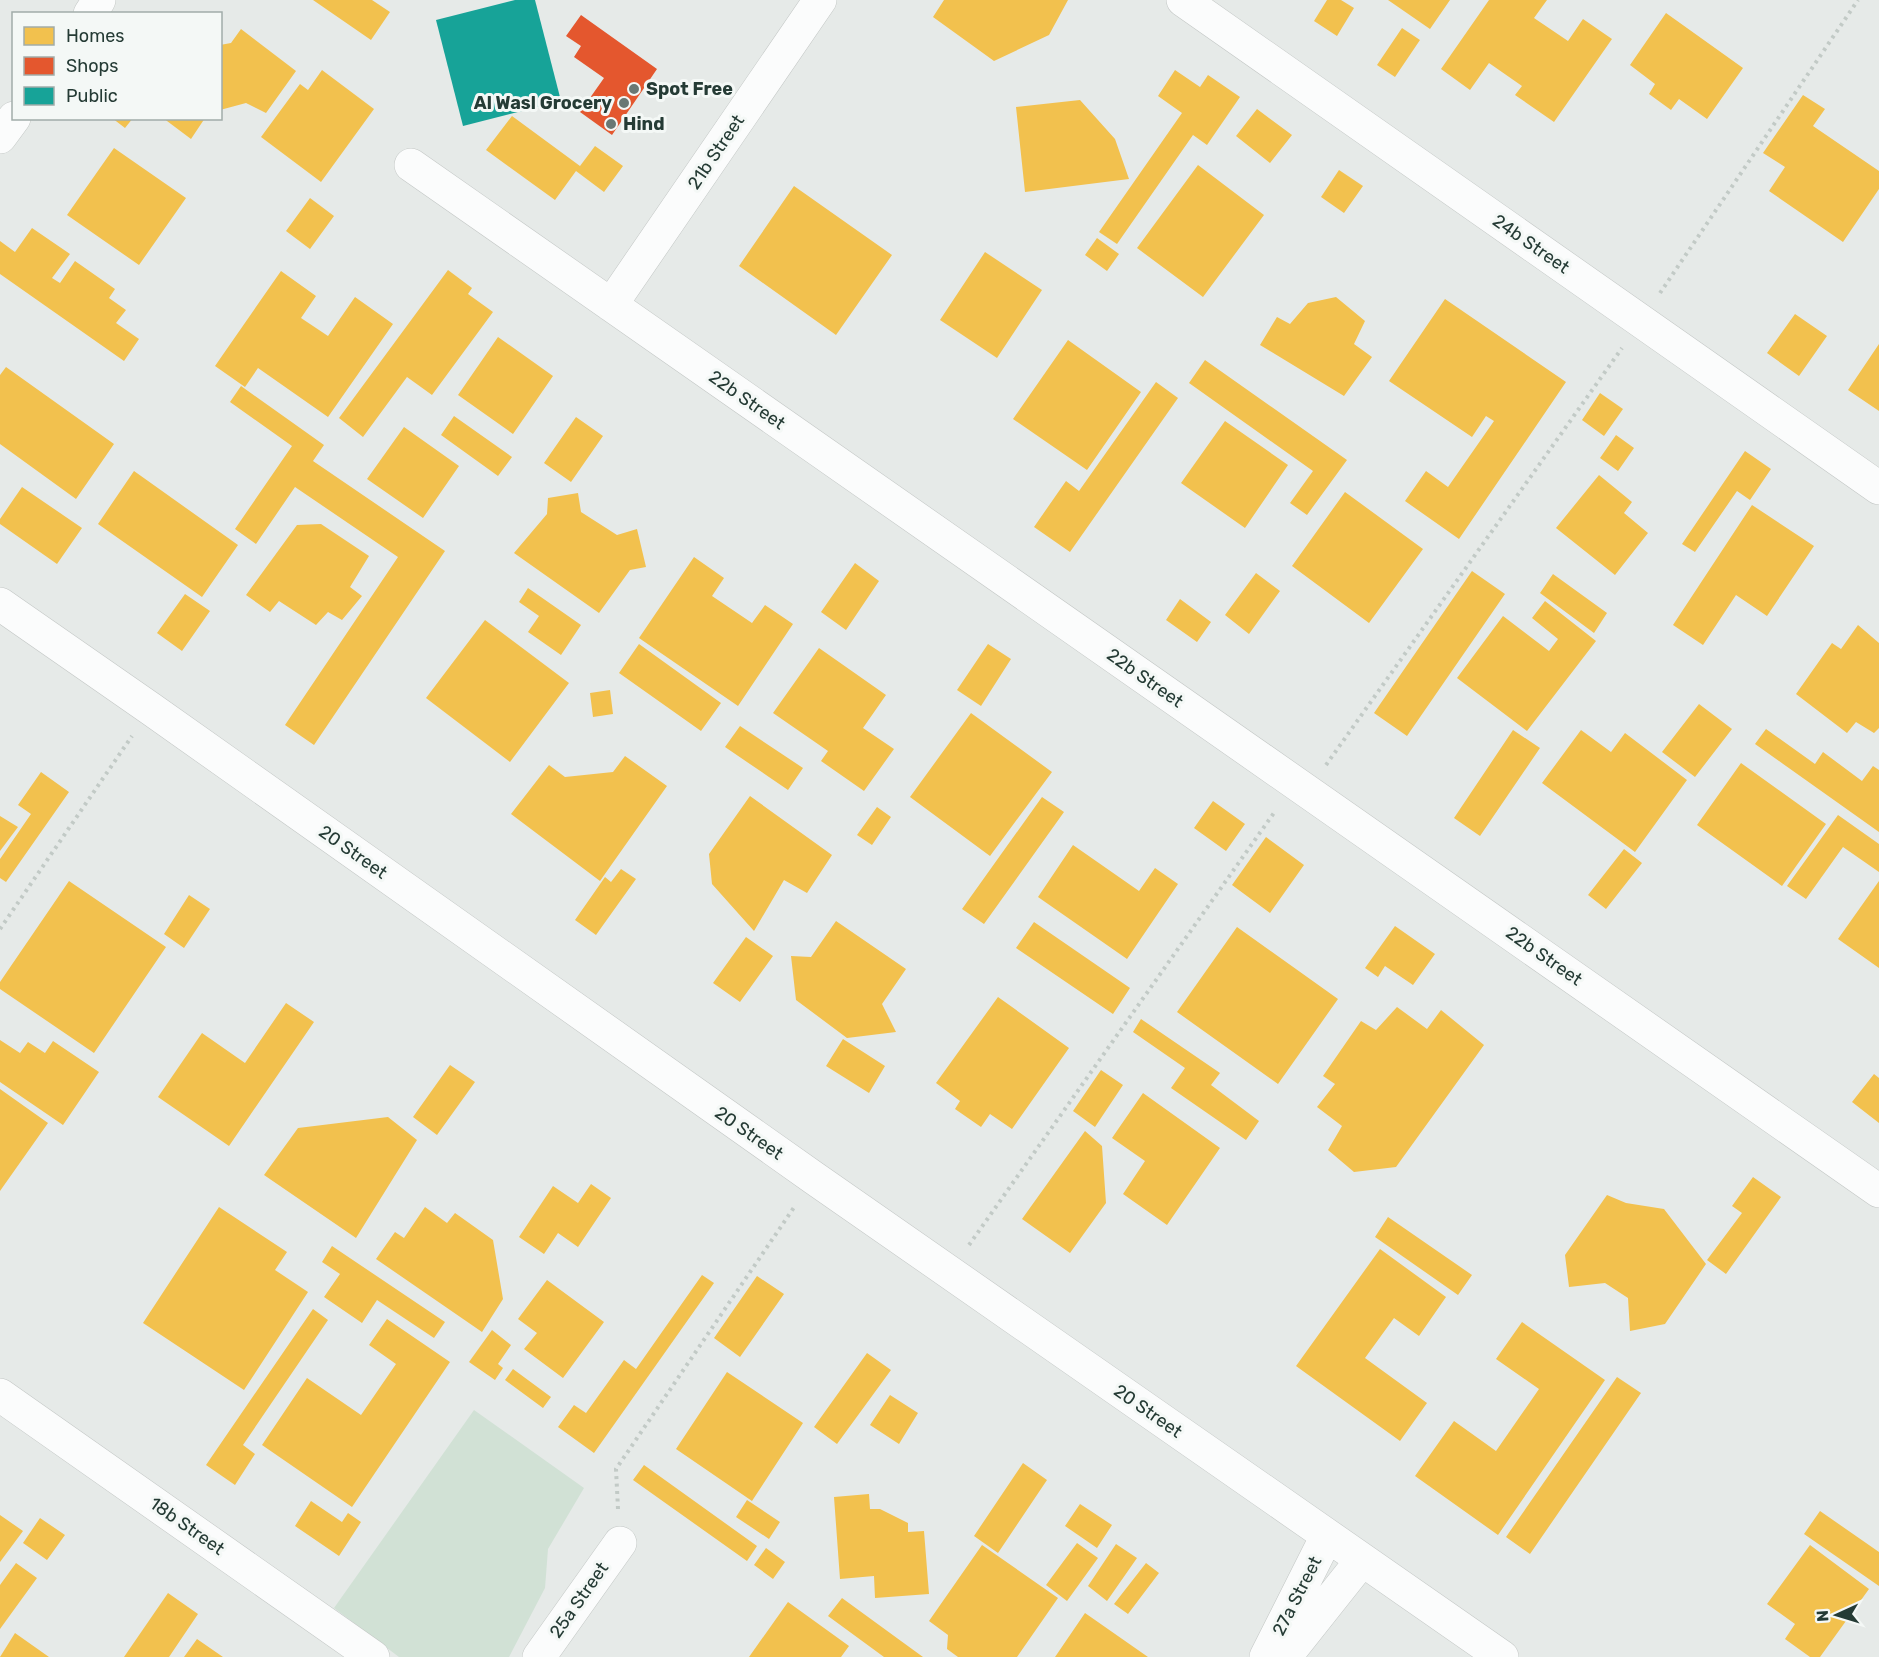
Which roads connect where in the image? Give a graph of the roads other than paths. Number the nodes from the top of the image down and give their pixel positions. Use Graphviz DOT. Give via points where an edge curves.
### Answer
graph roads {
  1 [pos="820,0"];
  2 [pos="1183,0"];
  3 [pos="13,120"];
  4 [pos="0,137"];
  5 [pos="411,165"];
  6 [pos="611,305"];
  7 [pos="1879,488"];
  8 [pos="0,604"];
  9 [pos="1879,1191"];
  10 [pos="0,1395"];
  11 [pos="1327,1536"];
  12 [pos="620,1543"];
  13 [pos="1362,1560"];
  14 [pos="373,1657"];
  15 [pos="539,1657"];
  16 [pos="1266,1657"];
  17 [pos="1285,1657"];
  18 [pos="1502,1657"];
  1 -- 6 [label="street, 21b Street"];
  2 -- 7 [label="street, 24b Street"];
  3 -- 4 [label="street"];
  5 -- 6 [label="street, 22b Street"];
  6 -- 9 [label="street, 22b Street"];
  8 -- 11 [label="street, 20 Street"];
  10 -- 14 [label="street, 18b Street"];
  11 -- 13 [label="street, 20 Street"];
  11 -- 16 [label="street, 27a Street"];
  12 -- 15 [label="street, 25a Street"];
  13 -- 17 [label="street, 27a Street"];
  13 -- 18 [label="street, 20 Street"];
}
